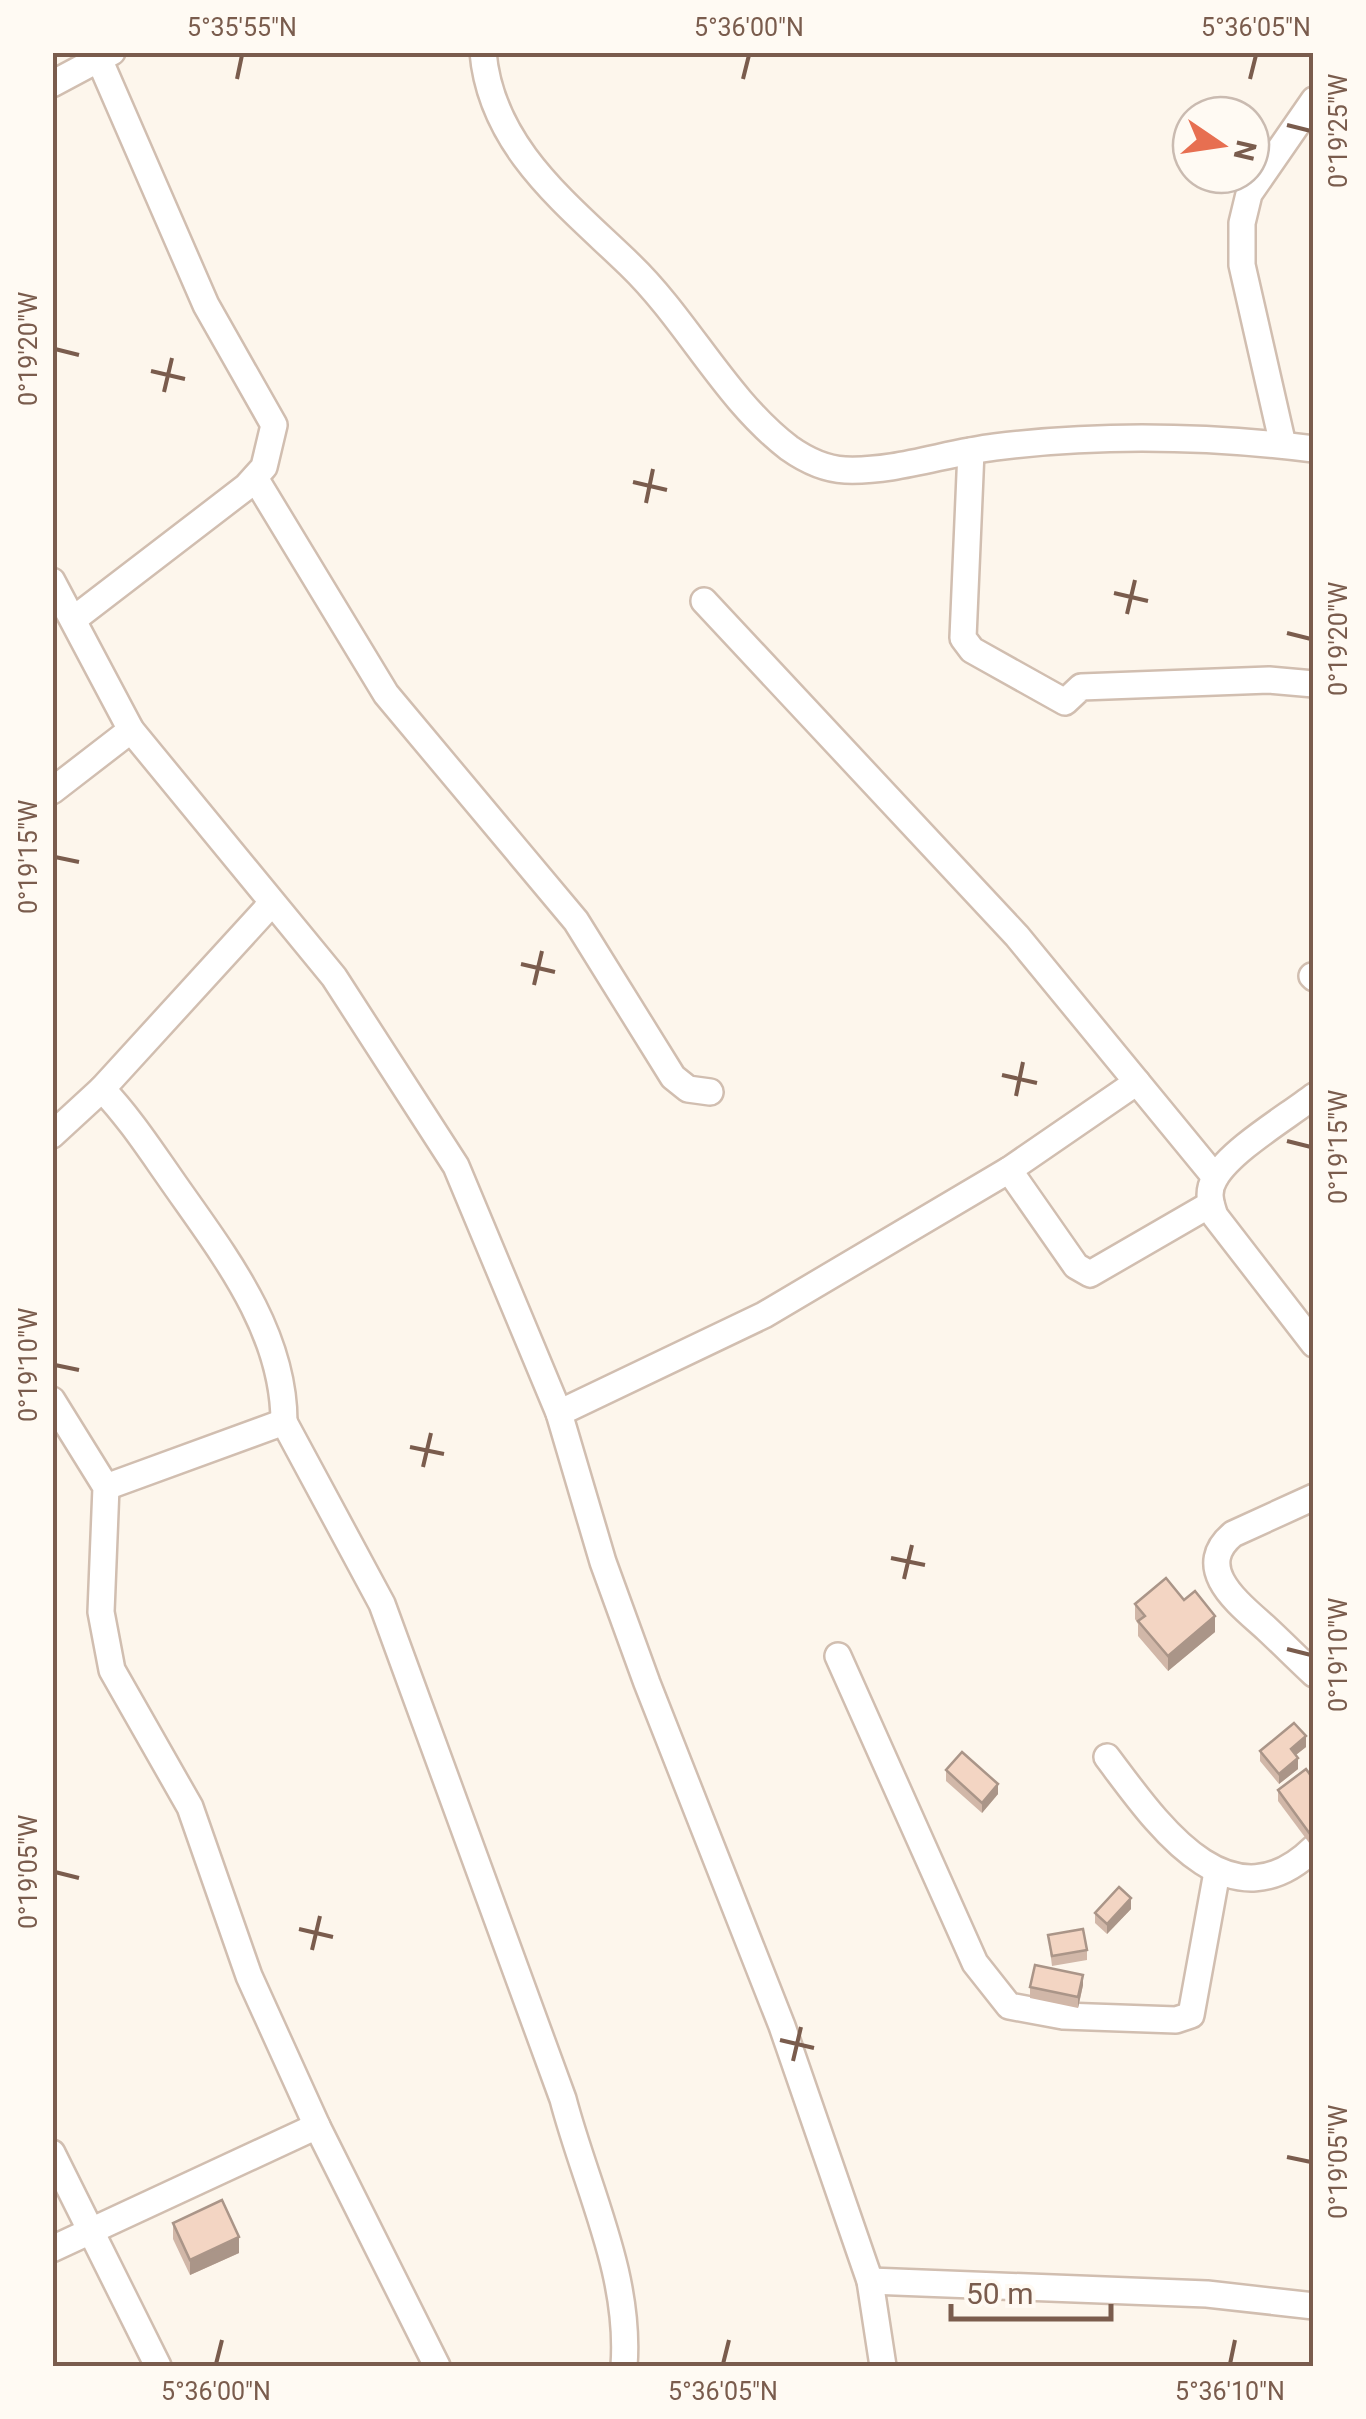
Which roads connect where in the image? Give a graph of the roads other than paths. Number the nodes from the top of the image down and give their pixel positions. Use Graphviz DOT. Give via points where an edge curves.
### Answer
graph roads {
  1 [pos="484,52"];
  2 [pos="102,55"];
  3 [pos="52,84"];
  4 [pos="1314,100"];
  5 [pos="1283,445"];
  6 [pos="1314,449"];
  7 [pos="971,451"];
  8 [pos="256,478"];
  9 [pos="52,581"];
  10 [pos="704,600"];
  11 [pos="74,618"];
  12 [pos="1314,684"];
  13 [pos="130,730"];
  14 [pos="52,791"];
  15 [pos="271,904"];
  16 [pos="1138,1082"];
  17 [pos="102,1089"];
  18 [pos="710,1092"];
  19 [pos="1314,1096"];
  20 [pos="52,1135"];
  21 [pos="1008,1170"];
  22 [pos="1215,1177"];
  23 [pos="1211,1204"];
  24 [pos="1314,1344"];
  25 [pos="52,1400"];
  26 [pos="559,1413"];
  27 [pos="284,1422"];
  28 [pos="106,1487"];
  29 [pos="1314,1496"];
  30 [pos="838,1656"];
  31 [pos="1314,1674"];
  32 [pos="1107,1757"];
  33 [pos="1314,1848"];
  34 [pos="1217,1872"];
  35 [pos="317,2126"];
  36 [pos="52,2153"];
  37 [pos="90,2232"];
  38 [pos="52,2249"];
  39 [pos="870,2281"];
  40 [pos="1314,2306"];
  41 [pos="158,2366"];
  42 [pos="437,2366"];
  43 [pos="624,2366"];
  44 [pos="884,2366"];
  1 -- 7 [label="street" via="491,98 533,170 663,297 735,393 789,448 820,466 845,470"];
  2 -- 3 [label="street"];
  2 -- 8 [label="street" via="206,305 269,410 271,448"];
  4 -- 5 [label="street" via="1249,194 1242,223 1242,266"];
  5 -- 6 [label="street"];
  5 -- 7 [label="street" via="1208,440"];
  7 -- 12 [label="street" via="963,638 972,650 1065,702 1080,687"];
  8 -- 11 [label="street"];
  8 -- 18 [label="street" via="386,694 576,920 672,1077"];
  9 -- 11 [label="street"];
  10 -- 16 [label="street" via="1017,936"];
  11 -- 13 [label="street"];
  13 -- 14 [label="street"];
  13 -- 15 [label="street"];
  15 -- 17 [label="street"];
  15 -- 26 [label="street" via="334,977 456,1166"];
  16 -- 21 [label="street"];
  16 -- 22 [label="street"];
  17 -- 20 [label="street"];
  17 -- 27 [label="street" via="191,1206 248,1296 272,1348"];
  19 -- 22 [label="street"];
  21 -- 23 [label="street" via="1076,1266 1090,1274"];
  21 -- 26 [label="street" via="764,1315"];
  22 -- 23 [label="street"];
  23 -- 24 [label="street"];
  25 -- 28 [label="street"];
  26 -- 39 [label="street" via="603,1562 782,2026"];
  27 -- 28 [label="street"];
  27 -- 43 [label="street" via="382,1604 563,2099 618,2276"];
  28 -- 35 [label="street" via="101,1612 112,1670 190,1807 249,1976"];
  29 -- 31 [label="street" via="1233,1534 1217,1566 1226,1590"];
  30 -- 34 [label="street" via="974,1963 1009,2006 1063,2016 1191,2015"];
  32 -- 34 [label="street" via="1158,1824"];
  33 -- 34 [label="street" via="1258,1876"];
  35 -- 37 [label="street"];
  35 -- 42 [label="street"];
  36 -- 37 [label="street"];
  37 -- 38 [label="street"];
  37 -- 41 [label="street"];
  39 -- 40 [label="street" via="1207,2294"];
  39 -- 44 [label="street"];
}
